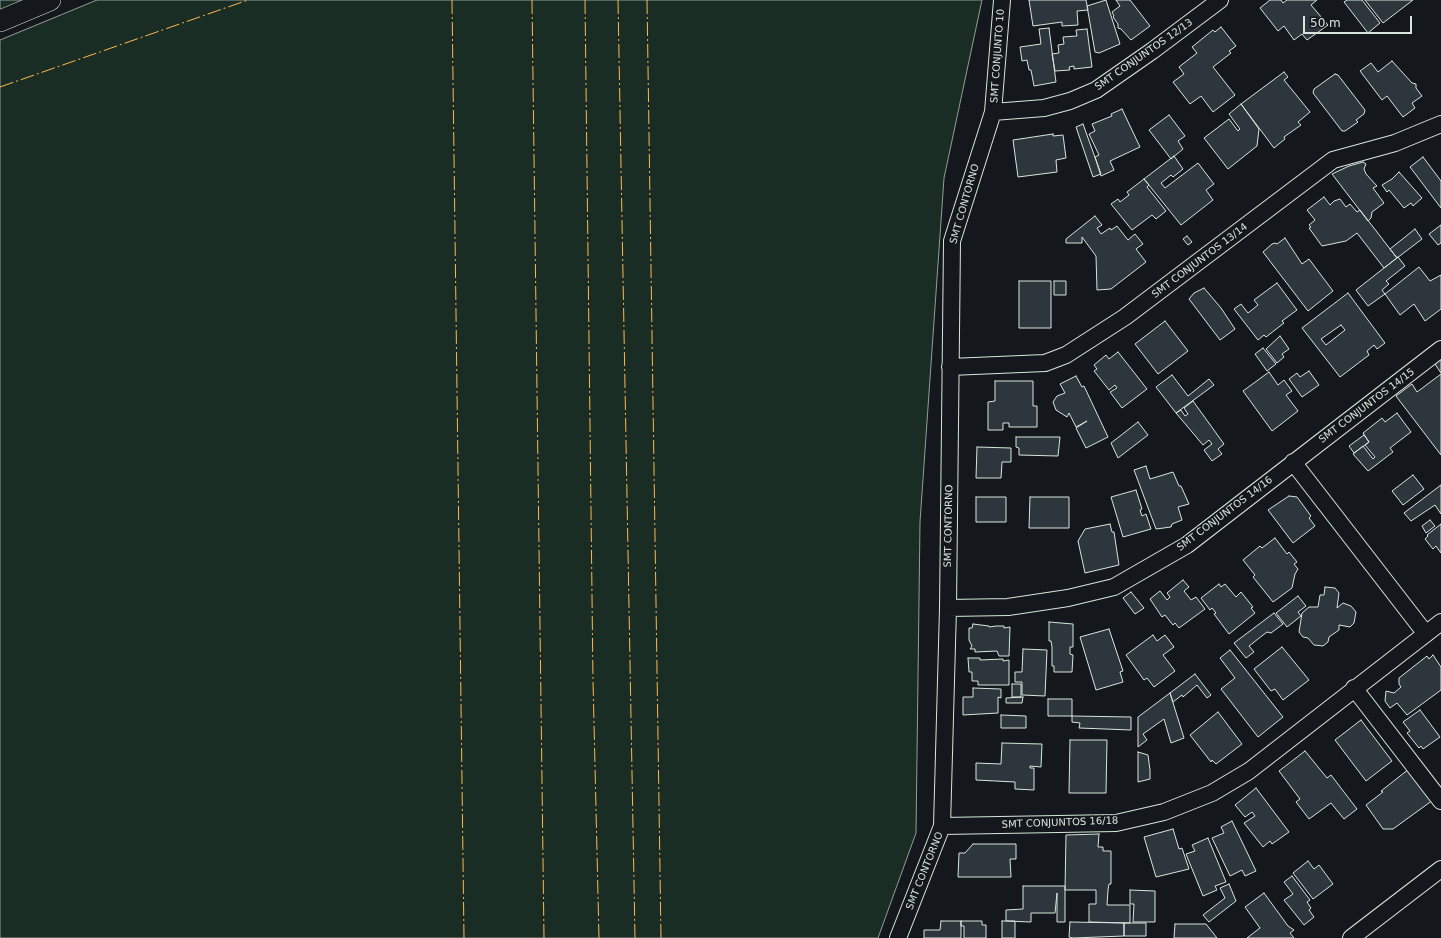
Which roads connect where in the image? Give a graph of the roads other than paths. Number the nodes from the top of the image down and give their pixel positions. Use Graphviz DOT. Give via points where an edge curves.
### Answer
graph roads {
  1 [pos="50,0"];
  2 [pos="1002,0"];
  3 [pos="1220,0"];
  4 [pos="0,21"];
  5 [pos="993,112"];
  6 [pos="1441,124"];
  7 [pos="1441,349"];
  8 [pos="950,367"];
  9 [pos="1293,462"];
  10 [pos="948,608"];
  11 [pos="1441,622"];
  12 [pos="1426,634"];
  13 [pos="1354,688"];
  14 [pos="1441,801"];
  15 [pos="942,826"];
  16 [pos="1441,869"];
  17 [pos="898,938"];
  18 [pos="1351,938"];
  1 -- 4 [label="main road"];
  2 -- 5 [label="street, SMT CONJUNTO 10"];
  3 -- 5 [label="street, SMT CONJUNTOS 12/13" via="1096,90 1044,108"];
  5 -- 8 [label="street, SMT CONTORNO" via="952,241"];
  6 -- 8 [label="street, SMT CONJUNTOS 13/14" via="1395,142 1333,160 1125,317 1066,355 1045,363"];
  7 -- 9 [label="street, SMT CONJUNTOS 14/15"];
  8 -- 10 [label="street, SMT CONTORNO"];
  9 -- 10 [label="street, SMT CONJUNTOS 14/16" via="1186,545 1114,587 1068,598 1008,607"];
  9 -- 12 [label="street"];
  10 -- 15 [label="street, SMT CONTORNO"];
  11 -- 12 [label="street, SMT CONJUNTOS 16/18"];
  12 -- 13 [label="street, SMT CONJUNTOS 16/18"];
  13 -- 14 [label="street"];
  13 -- 15 [label="street, SMT CONJUNTOS 16/18" via="1250,771 1212,793 1164,812 1116,823"];
  15 -- 17 [label="street, SMT CONTORNO"];
  16 -- 18 [label="street"];
}
